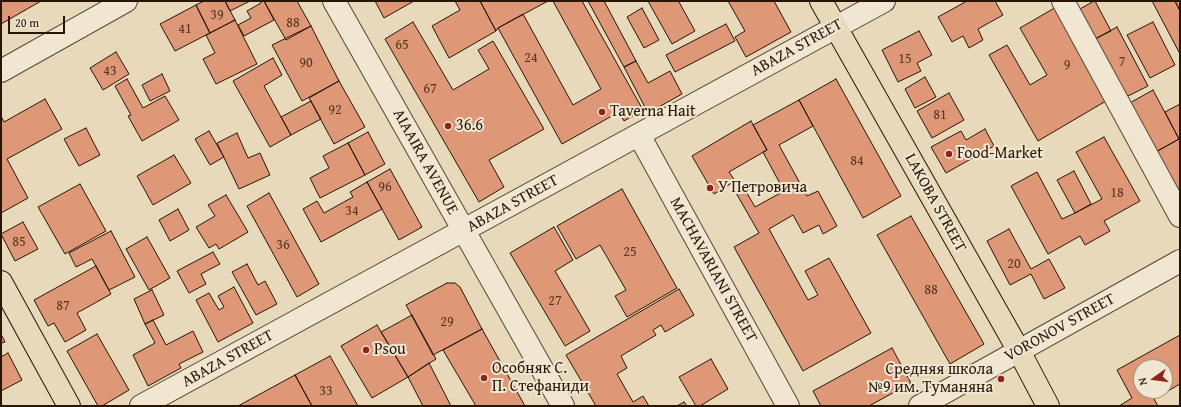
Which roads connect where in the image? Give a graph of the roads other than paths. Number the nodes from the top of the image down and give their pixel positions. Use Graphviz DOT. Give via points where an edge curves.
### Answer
graph roads {
  1 [pos="126,1"];
  2 [pos="334,1"];
  3 [pos="821,1"];
  4 [pos="884,1"];
  5 [pos="1063,1"];
  6 [pos="836,27"];
  7 [pos="1,71"];
  8 [pos="639,135"];
  9 [pos="1180,216"];
  10 [pos="464,230"];
  11 [pos="1180,261"];
  12 [pos="1,282"];
  13 [pos="1019,351"];
  14 [pos="70,406"];
  15 [pos="141,406"];
  16 [pos="563,406"];
  17 [pos="788,406"];
  18 [pos="920,406"];
  19 [pos="1048,406"];
  1 -- 7 [label="street"];
  2 -- 10 [label="street, AIAAIRA AVENUE"];
  3 -- 6 [label="main road, LAKOBA STREET"];
  4 -- 6 [label="street, ABAZA STREET"];
  5 -- 9 [label="street"];
  6 -- 8 [label="street, ABAZA STREET"];
  6 -- 13 [label="main road, LAKOBA STREET"];
  8 -- 10 [label="street, ABAZA STREET"];
  8 -- 17 [label="street, MACHAVARIANI STREET"];
  10 -- 15 [label="street, ABAZA STREET"];
  10 -- 16 [label="street, AIAAIRA AVENUE"];
  11 -- 13 [label="street, VORONOV STREET"];
  12 -- 14 [label="main road"];
  13 -- 18 [label="street, VORONOV STREET"];
  13 -- 19 [label="main road, LAKOBA STREET"];
}
